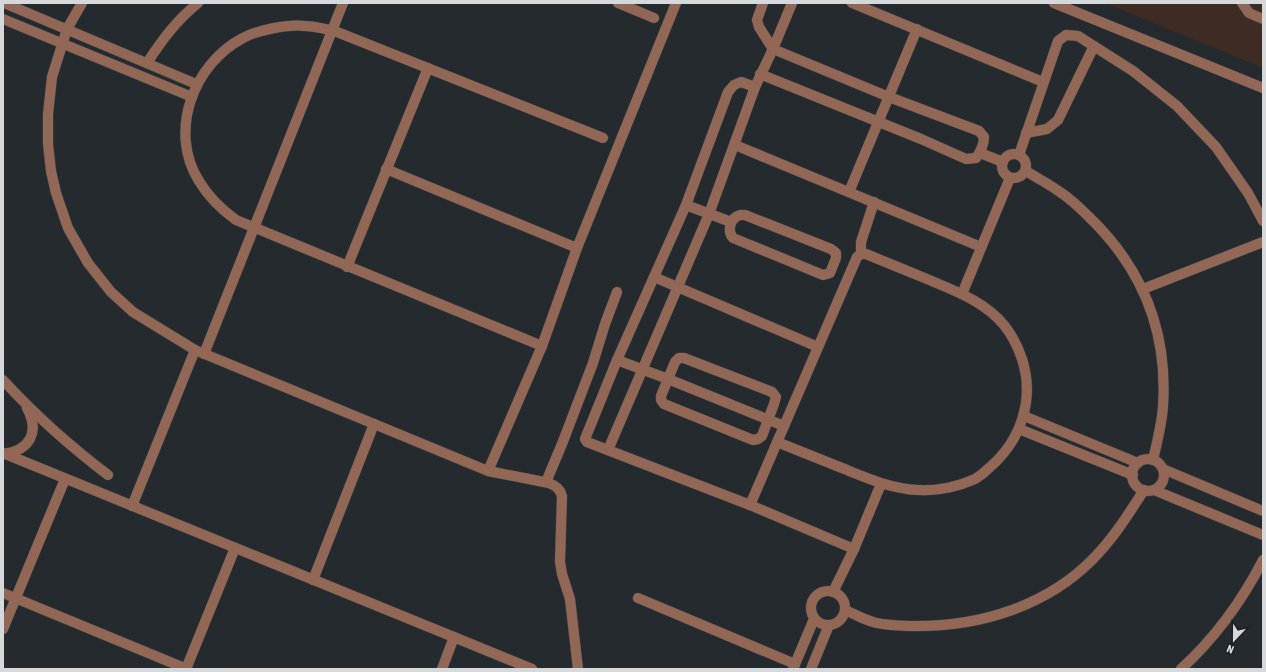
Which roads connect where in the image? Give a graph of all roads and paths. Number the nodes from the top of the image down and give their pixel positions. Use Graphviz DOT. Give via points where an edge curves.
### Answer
graph roads {
  1 [pos="4,3"];
  2 [pos="82,3"];
  3 [pos="198,3"];
  4 [pos="343,3"];
  5 [pos="618,3"];
  6 [pos="676,3"];
  7 [pos="763,3"];
  8 [pos="792,3"];
  9 [pos="852,3"];
  10 [pos="1054,3"];
  11 [pos="1242,3"];
  12 [pos="654,18"];
  13 [pos="3,19"];
  14 [pos="1263,19"];
  15 [pos="67,29"];
  16 [pos="917,29"];
  17 [pos="332,30"];
  18 [pos="62,44"];
  19 [pos="1094,46"];
  20 [pos="773,49"];
  21 [pos="147,63"];
  22 [pos="428,68"];
  23 [pos="760,74"];
  24 [pos="1043,82"];
  25 [pos="196,84"];
  26 [pos="755,86"];
  27 [pos="1263,88"];
  28 [pos="192,97"];
  29 [pos="889,97"];
  30 [pos="878,122"];
  31 [pos="1026,134"];
  32 [pos="603,138"];
  33 [pos="735,145"];
  34 [pos="980,153"];
  35 [pos="1019,155"];
  36 [pos="1003,162"];
  37 [pos="386,169"];
  38 [pos="1026,171"];
  39 [pos="1010,178"];
  40 [pos="849,192"];
  41 [pos="874,202"];
  42 [pos="686,205"];
  43 [pos="709,214"];
  44 [pos="1263,221"];
  45 [pos="731,222"];
  46 [pos="253,228"];
  47 [pos="1263,242"];
  48 [pos="981,247"];
  49 [pos="577,248"];
  50 [pos="861,254"];
  51 [pos="347,267"];
  52 [pos="834,267"];
  53 [pos="850,272"];
  54 [pos="654,277"];
  55 [pos="678,287"];
  56 [pos="1143,289"];
  57 [pos="617,292"];
  58 [pos="962,294"];
  59 [pos="542,346"];
  60 [pos="818,346"];
  61 [pos="200,352"];
  62 [pos="617,360"];
  63 [pos="643,369"];
  64 [pos="668,379"];
  65 [pos="3,380"];
  66 [pos="24,402"];
  67 [pos="1024,416"];
  68 [pos="768,420"];
  69 [pos="374,424"];
  70 [pos="784,426"];
  71 [pos="1019,429"];
  72 [pos="777,442"];
  73 [pos="608,450"];
  74 [pos="3,454"];
  75 [pos="1153,460"];
  76 [pos="1138,463"];
  77 [pos="1163,469"];
  78 [pos="488,471"];
  79 [pos="108,475"];
  80 [pos="1133,475"];
  81 [pos="65,479"];
  82 [pos="546,482"];
  83 [pos="881,484"];
  84 [pos="1144,490"];
  85 [pos="1154,490"];
  86 [pos="750,505"];
  87 [pos="132,506"];
  88 [pos="1263,511"];
  89 [pos="1263,535"];
  90 [pos="235,548"];
  91 [pos="854,549"];
  92 [pos="1263,560"];
  93 [pos="313,580"];
  94 [pos="833,592"];
  95 [pos="3,593"];
  96 [pos="15,598"];
  97 [pos="638,598"];
  98 [pos="845,610"];
  99 [pos="814,619"];
  100 [pos="829,625"];
  101 [pos="3,628"];
  102 [pos="454,637"];
  103 [pos="794,666"];
  104 [pos="186,669"];
  105 [pos="442,669"];
  106 [pos="532,669"];
  107 [pos="578,669"];
  108 [pos="811,669"];
  109 [pos="1181,669"];
  1 -- 15 [label="street"];
  2 -- 15 [label="street"];
  3 -- 21 [label="street" via="163,38"];
  4 -- 17 [label="street"];
  5 -- 12 [label="street"];
  6 -- 49 [label="street"];
  7 -- 20 [label="street" via="757,20"];
  8 -- 20 [label="street"];
  9 -- 16 [label="street"];
  10 -- 27 [label="street"];
  11 -- 14 [label="street" via="1249,13"];
  13 -- 18 [label="street"];
  15 -- 18 [label="street"];
  15 -- 21 [label="street"];
  16 -- 24 [label="street"];
  16 -- 29 [label="street"];
  17 -- 22 [label="street"];
  17 -- 25 [label="street" via="304,25 264,30 243,38 224,50 208,65"];
  17 -- 46 [label="street"];
  18 -- 28 [label="street"];
  18 -- 61 [label="street" via="52,77 48,144 56,193 68,228 88,263 111,292 133,312"];
  19 -- 24 [label="street" via="1078,36 1066,35 1058,41"];
  19 -- 31 [label="street" via="1058,120 1047,129"];
  19 -- 44 [label="street" via="1133,71 1177,106 1216,147 1248,193"];
  20 -- 23 [label="street"];
  20 -- 29 [label="street"];
  21 -- 25 [label="street"];
  22 -- 32 [label="street"];
  22 -- 37 [label="street"];
  23 -- 26 [label="street"];
  23 -- 30 [label="street"];
  24 -- 31 [label="street"];
  25 -- 28 [label="street"];
  26 -- 33 [label="street"];
  26 -- 42 [label="street" via="740,82 728,92"];
  28 -- 46 [label="street" via="185,126 190,163 208,196 236,220"];
  29 -- 30 [label="street"];
  29 -- 34 [label="street" via="979,131 984,137"];
  30 -- 34 [label="street" via="966,159 976,158"];
  30 -- 40 [label="street"];
  31 -- 35 [label="street"];
  33 -- 40 [label="street"];
  33 -- 43 [label="street"];
  34 -- 36 [label="street"];
  35 -- 36 [label="street" via="1010,155"];
  35 -- 38 [label="street" via="1026,162"];
  36 -- 39 [label="street" via="1003,171"];
  37 -- 49 [label="street"];
  37 -- 51 [label="street"];
  38 -- 39 [label="street" via="1019,178"];
  38 -- 56 [label="street" via="1060,192 1102,229 1119,249"];
  39 -- 48 [label="street"];
  40 -- 41 [label="street"];
  41 -- 48 [label="street"];
  41 -- 50 [label="street"];
  42 -- 43 [label="street"];
  42 -- 54 [label="street"];
  43 -- 45 [label="street"];
  43 -- 55 [label="street"];
  45 -- 52 [label="street" via="730,232 733,238 823,275 830,273"];
  45 -- 52 [label="street" via="736,216 745,214 832,249 836,253"];
  46 -- 51 [label="street"];
  46 -- 61 [label="street"];
  47 -- 56 [label="street"];
  48 -- 58 [label="street"];
  49 -- 59 [label="street"];
  50 -- 53 [label="street"];
  50 -- 58 [label="street"];
  51 -- 59 [label="street"];
  52 -- 53 [label="street"];
  53 -- 60 [label="street"];
  54 -- 55 [label="street"];
  54 -- 62 [label="street"];
  55 -- 60 [label="street"];
  55 -- 63 [label="street"];
  56 -- 75 [label="street" via="1156,323 1164,379 1163,408"];
  57 -- 82 [label="street" via="593,363"];
  58 -- 67 [label="street" via="987,308 1004,325 1017,346 1025,369 1027,392"];
  59 -- 78 [label="street"];
  60 -- 70 [label="street"];
  61 -- 69 [label="street"];
  61 -- 87 [label="street"];
  62 -- 63 [label="street"];
  62 -- 73 [label="street" via="585,439"];
  63 -- 64 [label="street"];
  63 -- 73 [label="street"];
  64 -- 68 [label="street"];
  64 -- 68 [label="street" via="661,400 671,407 753,440 762,436"];
  64 -- 68 [label="street" via="675,362 679,358 684,358 772,392 776,397"];
  65 -- 66 [label="street"];
  66 -- 74 [label="street" via="31,418 32,435 21,449"];
  66 -- 79 [label="street" via="55,432"];
  67 -- 71 [label="street"];
  67 -- 76 [label="street"];
  68 -- 70 [label="street"];
  69 -- 78 [label="street"];
  69 -- 93 [label="street"];
  70 -- 72 [label="street"];
  71 -- 80 [label="street"];
  71 -- 83 [label="street" via="1008,449 995,463 976,478 964,483 945,489 920,490"];
  72 -- 83 [label="street"];
  72 -- 86 [label="street"];
  73 -- 86 [label="street"];
  74 -- 81 [label="street"];
  75 -- 76 [label="street"];
  75 -- 77 [label="street"];
  76 -- 80 [label="street"];
  77 -- 85 [label="street" via="1162,483"];
  77 -- 88 [label="street"];
  78 -- 82 [label="street"];
  80 -- 84 [label="street" via="1136,484"];
  81 -- 87 [label="street"];
  81 -- 96 [label="street"];
  82 -- 107 [label="street" via="556,486 562,496 560,562 570,599"];
  83 -- 91 [label="street"];
  84 -- 85 [label="street"];
  84 -- 98 [label="street" via="1113,537 1091,561 1066,582 1036,600 1005,613 972,621 932,626 900,626 873,622"];
  85 -- 89 [label="street"];
  86 -- 91 [label="street"];
  87 -- 90 [label="street"];
  90 -- 93 [label="street"];
  90 -- 104 [label="street"];
  91 -- 94 [label="street"];
  92 -- 109 [label="street" via="1236,606 1215,634"];
  93 -- 102 [label="street"];
  94 -- 98 [label="street" via="842,599"];
  94 -- 99 [label="street" via="821,592 812,601"];
  95 -- 96 [label="street"];
  96 -- 101 [label="street"];
  96 -- 104 [label="street"];
  97 -- 103 [label="street"];
  98 -- 100 [label="street" via="840,620"];
  99 -- 100 [label="street"];
  99 -- 103 [label="street"];
  100 -- 108 [label="street"];
  102 -- 105 [label="street"];
  102 -- 106 [label="street"];
}
